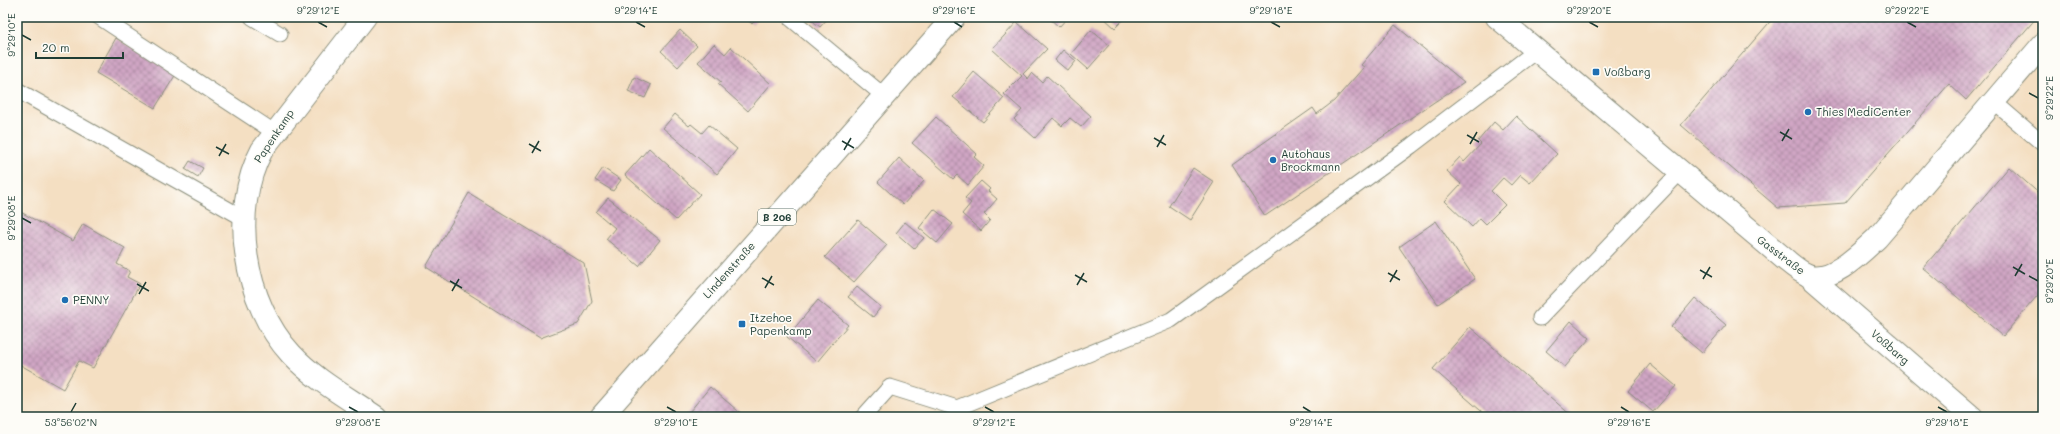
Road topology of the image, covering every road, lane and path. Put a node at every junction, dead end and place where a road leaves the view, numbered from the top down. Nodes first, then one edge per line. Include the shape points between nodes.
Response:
1 (99, 17) edge
2 (252, 17) edge
3 (365, 17) edge
4 (789, 17) edge
5 (954, 17) edge
6 (1497, 17) edge
7 (280, 34) dead end
8 (2043, 44) edge
9 (1537, 50) junction
10 (17, 90) edge
11 (884, 96) junction
12 (1994, 102) junction
13 (274, 132) junction
14 (2043, 144) edge
15 (1680, 172) junction
16 (245, 219) junction
17 (1809, 276) junction
18 (1540, 318) dead end
19 (376, 417) edge
20 (601, 417) edge
21 (863, 417) edge
22 (1972, 417) edge

1 - 13 lane
2 - 7 lane
3 - 13 street, Papenkamp
4 - 11 lane
5 - 11 street, Lindenstraße / B 206
6 - 9 street, Gasstraße
8 - 12 street, Gasstraße
9 - 15 street, Gasstraße
9 - 21 lane via 1411,146 1171,320 957,408 890,387
10 - 16 lane
11 - 20 street, Lindenstraße / B 206
12 - 14 lane
12 - 17 street, Gasstraße via 1899,214 1857,256 1830,273
13 - 16 street, Papenkamp via 254,166 246,201
15 - 17 street, Gasstraße via 1792,265
15 - 18 lane
16 - 19 street, Papenkamp via 249,267 255,289 262,308 279,338 303,366
17 - 22 street, Voßbarg

